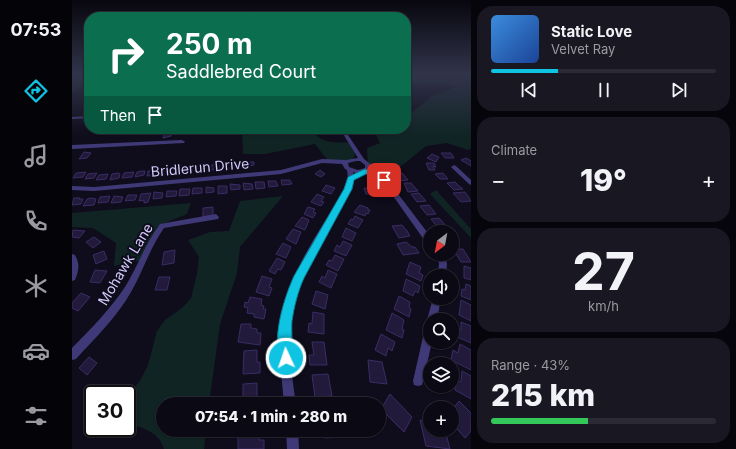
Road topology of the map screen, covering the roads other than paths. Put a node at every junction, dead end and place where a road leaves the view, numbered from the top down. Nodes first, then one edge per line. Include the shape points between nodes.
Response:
1 (84, 117) edge
2 (72, 118) edge
3 (345, 134) edge
4 (182, 142) dead end
5 (72, 147) edge
6 (356, 151) junction
7 (352, 159) junction
8 (328, 161) junction
9 (346, 162) junction
10 (365, 163) junction
11 (454, 167) dead end
12 (364, 172) junction
13 (349, 173) junction
14 (381, 176) junction
15 (471, 184) edge
16 (72, 188) edge
17 (216, 217) dead end
18 (423, 233) edge
19 (72, 257) edge
20 (72, 277) edge
21 (425, 349) edge
22 (72, 355) edge
23 (418, 382) dead end
24 (289, 397) edge
25 (292, 437) edge
26 (293, 449) edge

1 - 2 street
3 - 6 street
4 - 5 street
6 - 7 street
6 - 10 street
7 - 9 street
7 - 10 street
8 - 9 street, Bridlerun Drive
8 - 13 street
8 - 16 street, Bridlerun Drive via 273,173 94,189
9 - 13 street via 345,166
10 - 12 street via 368,169
10 - 14 street
11 - 15 street
12 - 13 street
12 - 14 street
13 - 24 street via 348,189 299,276 290,299 284,342
14 - 18 street
17 - 22 street, Mohawk Lane via 162,226 128,288 109,316
19 - 20 street via 75,263
21 - 23 street
25 - 26 street

